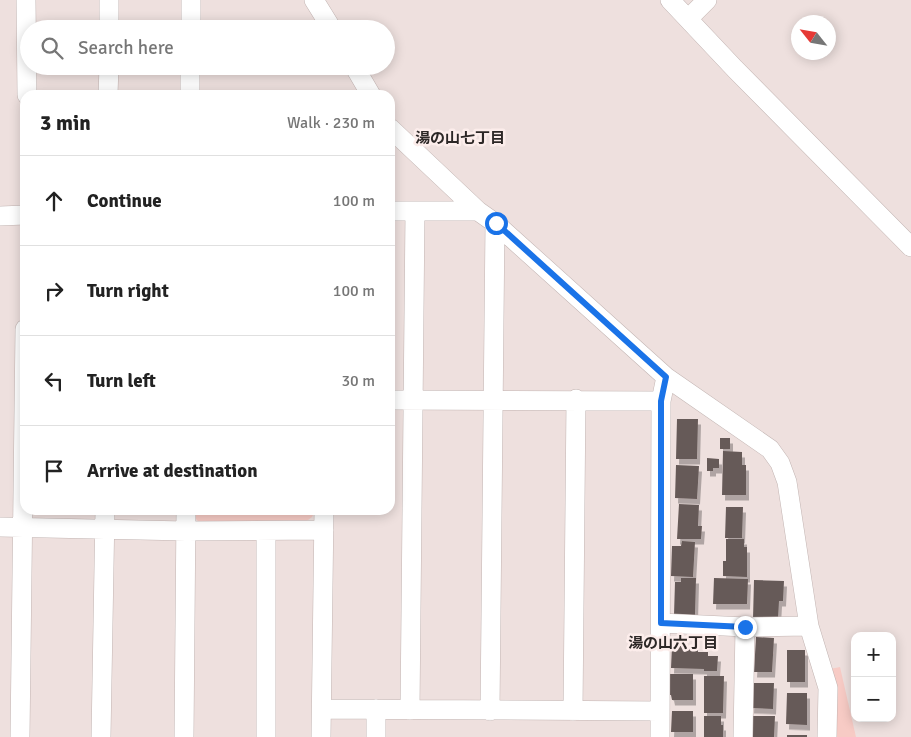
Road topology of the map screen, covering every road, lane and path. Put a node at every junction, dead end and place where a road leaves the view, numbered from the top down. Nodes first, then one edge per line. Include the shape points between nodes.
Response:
1 (26, 0) edge
2 (110, 0) edge
3 (191, 0) edge
4 (314, 0) edge
5 (670, 0) edge
6 (707, 0) edge
7 (688, 19) junction
8 (26, 20) edge
9 (109, 20) edge
10 (191, 20) edge
11 (326, 20) edge
12 (27, 75) edge
13 (108, 75) edge
14 (190, 75) edge
15 (359, 75) edge
16 (27, 90) edge
17 (108, 90) edge
18 (190, 90) edge
19 (368, 90) edge
20 (395, 134) edge
21 (478, 210) junction
22 (395, 211) edge
23 (415, 212) junction
24 (20, 215) edge
25 (0, 216) edge
26 (496, 223) junction
27 (911, 247) edge
28 (666, 377) junction
29 (576, 399) junction
30 (395, 400) edge
31 (412, 400) junction
32 (494, 401) junction
33 (661, 401) junction
34 (22, 515) edge
35 (104, 515) edge
36 (186, 515) edge
37 (324, 515) edge
38 (0, 527) edge
39 (22, 527) junction
40 (104, 530) junction
41 (324, 530) junction
42 (186, 531) junction
43 (266, 531) junction
44 (661, 623) junction
45 (808, 626) junction
46 (745, 627) junction
47 (322, 709) junction
48 (376, 709) junction
49 (410, 710) junction
50 (490, 711) junction
51 (573, 711) junction
52 (660, 711) junction
53 (20, 737) edge
54 (101, 737) edge
55 (184, 737) edge
56 (266, 737) edge
57 (321, 737) edge
58 (376, 737) edge
59 (660, 737) edge
60 (743, 737) edge
61 (827, 737) edge

1 - 8 street
2 - 9 street
3 - 10 street
4 - 11 street
5 - 7 street
6 - 7 street
7 - 27 street
12 - 16 street
13 - 17 street
14 - 18 street
15 - 19 street
20 - 21 street
21 - 23 street
21 - 26 street
22 - 23 street
23 - 31 street
24 - 25 street
26 - 28 street
26 - 32 street
28 - 33 street
28 - 45 street via 770,449 780,463 787,482
29 - 32 street
29 - 33 street
29 - 51 street
30 - 31 street
31 - 32 street
31 - 49 street
32 - 50 street
33 - 44 street
34 - 39 street
35 - 40 street
36 - 42 street
37 - 41 street
38 - 39 street
39 - 40 street
39 - 53 street
40 - 42 street
40 - 54 street
41 - 43 street
41 - 47 street
42 - 43 street
42 - 55 street
43 - 56 street
44 - 46 street
44 - 52 street
45 - 46 street
45 - 61 street via 828,688
46 - 60 street
47 - 48 street
47 - 57 street
48 - 49 street
48 - 58 street
49 - 50 street
50 - 51 street
51 - 52 street
52 - 59 street

